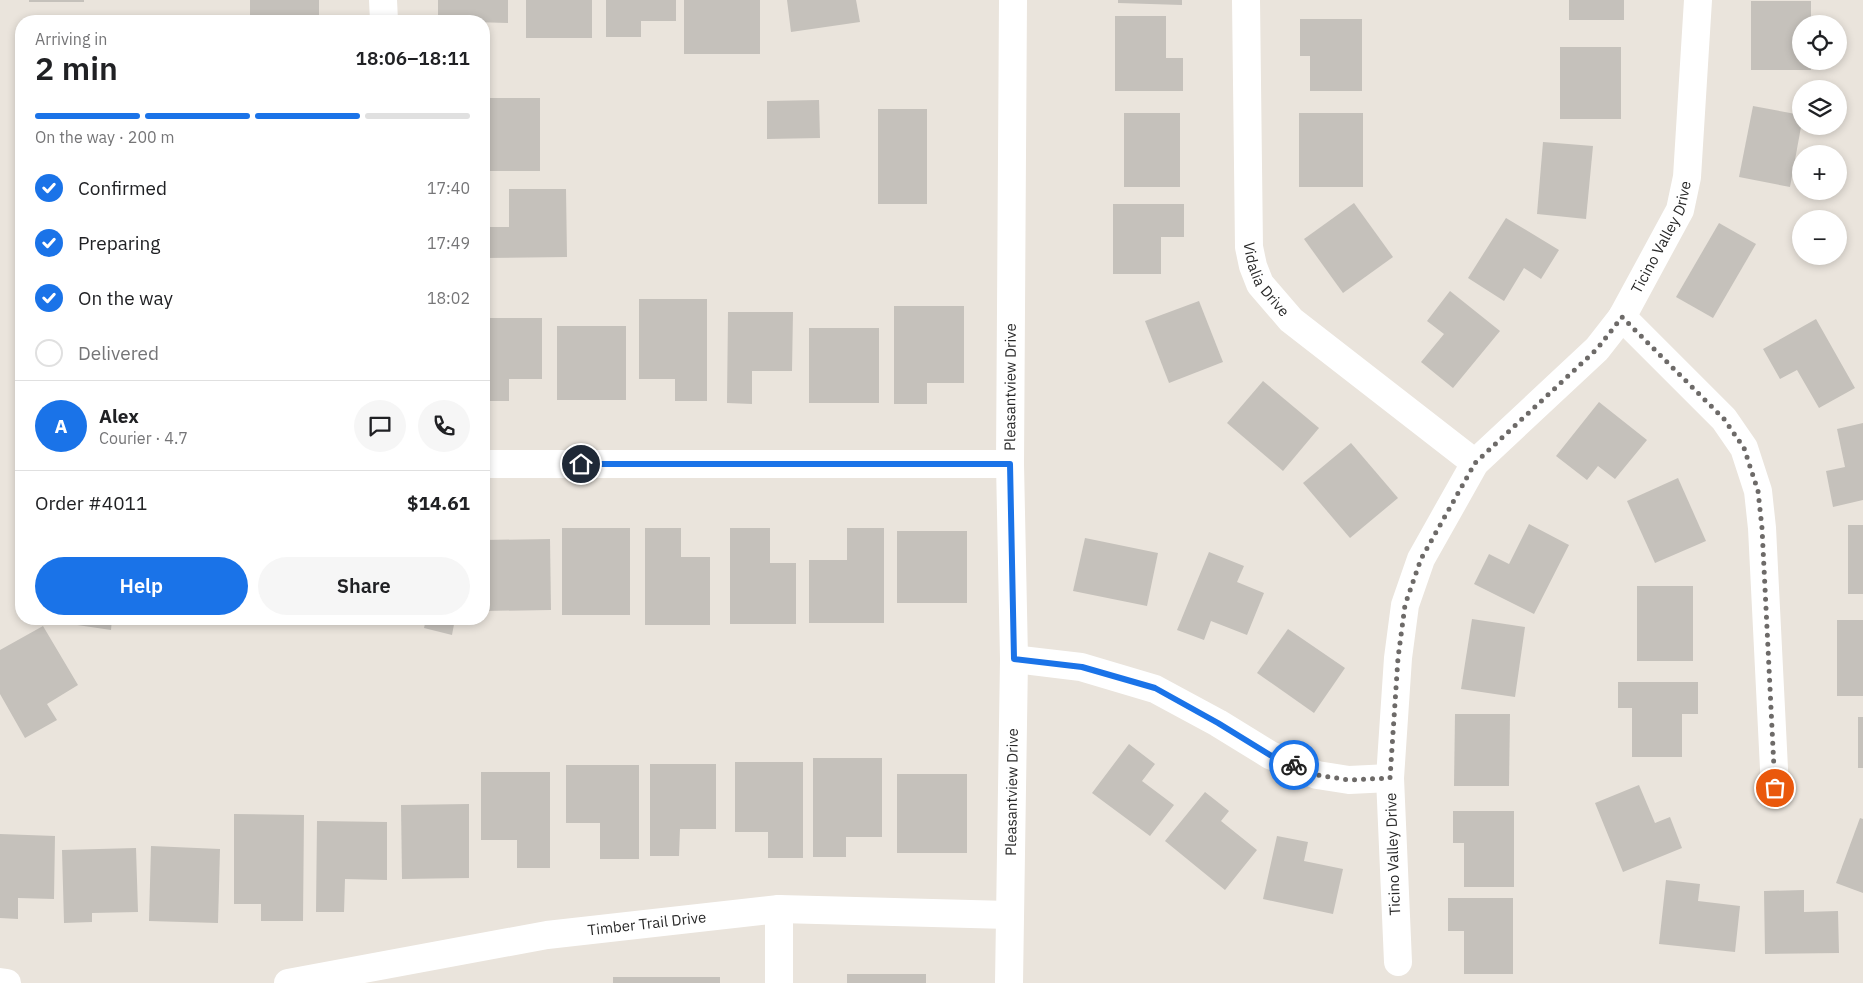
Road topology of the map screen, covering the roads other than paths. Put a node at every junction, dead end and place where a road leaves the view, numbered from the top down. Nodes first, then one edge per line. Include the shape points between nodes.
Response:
1 (383, 0) edge
2 (1013, 0) edge
3 (1246, 0) edge
4 (1698, 0) edge
5 (384, 15) edge
6 (1622, 317) junction
7 (1475, 463) junction
8 (490, 464) edge
9 (1010, 464) junction
10 (1014, 659) junction
11 (1390, 778) junction
12 (1775, 788) dead end
13 (779, 909) junction
14 (1009, 915) junction
15 (1398, 962) dead end
16 (347, 978) edge
17 (0, 982) edge
18 (7, 983) edge
19 (288, 983) edge
20 (779, 983) edge
21 (1009, 983) edge

1 - 5 street
2 - 9 street, Pleasantview Drive
3 - 7 street, Vidalia Drive via 1249,247 1260,284 1291,320
4 - 6 street, Ticino Valley Drive via 1687,177 1680,210
6 - 7 street, Ticino Valley Drive via 1597,349
6 - 12 street via 1724,419 1744,448 1758,491
7 - 11 street, Ticino Valley Drive via 1421,559 1405,605
8 - 9 street
9 - 10 street, Pleasantview Drive
10 - 11 street via 1082,667 1155,688 1270,755 1317,775 1349,780
10 - 14 street, Pleasantview Drive
11 - 15 street, Ticino Valley Drive
13 - 14 street, Timber Trail Drive
13 - 16 street, Timber Trail Drive via 547,935
13 - 20 street
14 - 21 street, Pleasantview Drive
16 - 19 street, Timber Trail Drive
17 - 18 street

